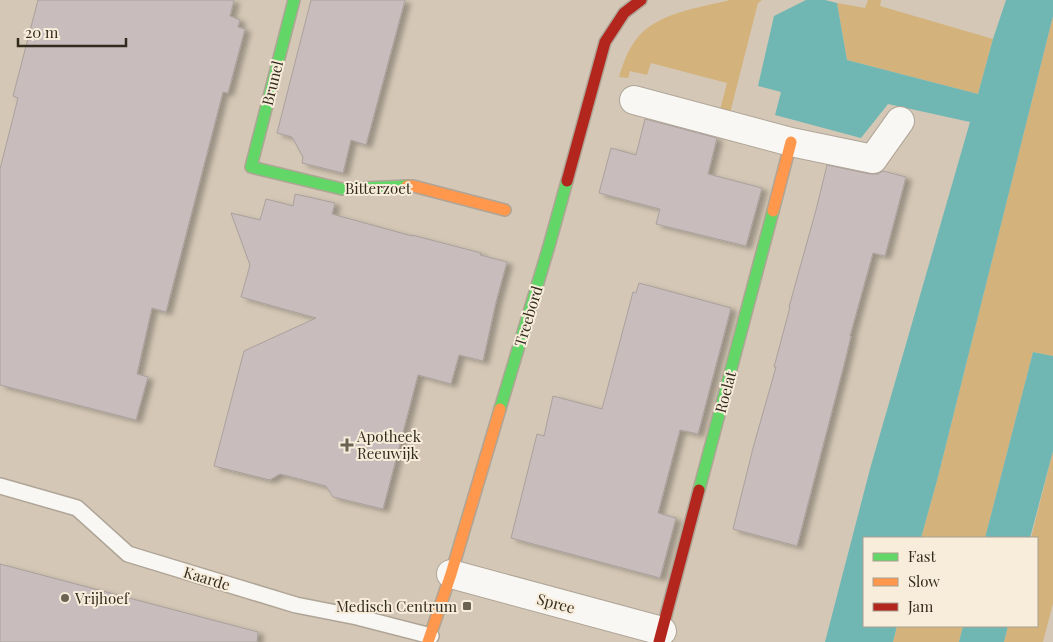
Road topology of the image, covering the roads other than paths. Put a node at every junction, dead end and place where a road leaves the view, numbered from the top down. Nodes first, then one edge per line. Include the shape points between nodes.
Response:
1 (294, 0) edge
2 (641, 0) edge
3 (634, 100) dead end
4 (900, 120) dead end
5 (791, 142) junction
6 (251, 167) joint
7 (505, 210) dead end
8 (0, 486) edge
9 (451, 574) junction
10 (661, 637) edge
11 (430, 639) edge

1 - 6 street, Brunel
2 - 9 street, Treebord via 624,13 605,42 549,246
3 - 5 street
4 - 5 street via 873,159
5 - 10 street, Roelat
6 - 7 street, Bitterzoet via 342,189 413,186
8 - 11 lane, Kaarde via 77,508 128,554 296,605 357,617
9 - 10 street, Spree
9 - 11 street, Treebord

